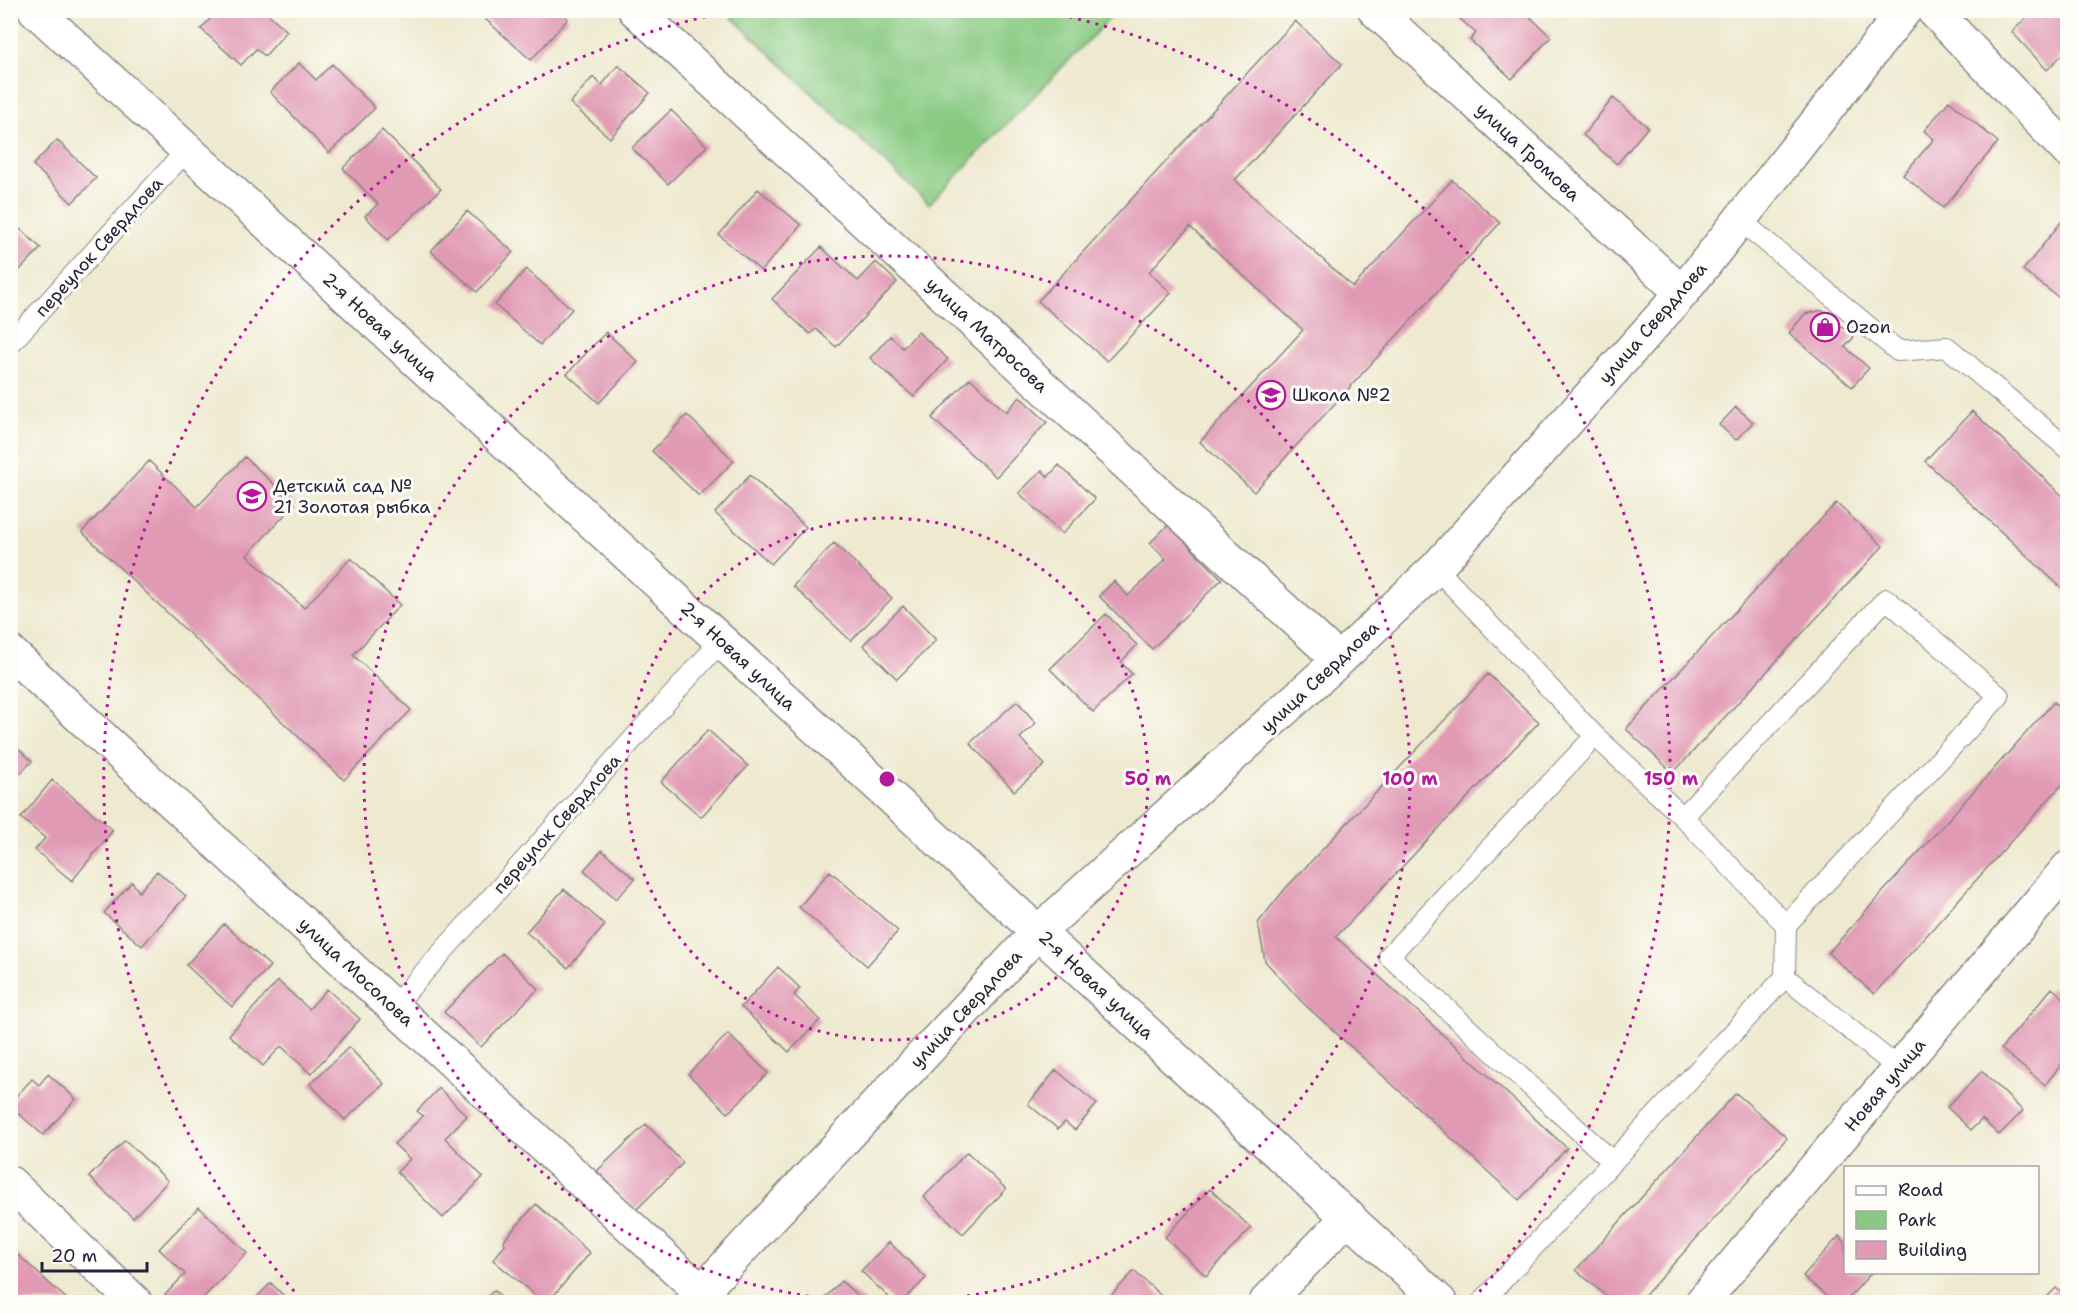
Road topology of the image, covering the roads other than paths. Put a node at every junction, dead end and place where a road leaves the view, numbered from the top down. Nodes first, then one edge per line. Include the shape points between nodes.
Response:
1 (35, 10) edge
2 (634, 10) edge
3 (1375, 10) edge
4 (1905, 10) edge
5 (1933, 10) edge
6 (187, 150) junction
7 (2067, 151) edge
8 (1740, 220) junction
9 (1682, 293) junction
10 (10, 344) edge
11 (2067, 449) edge
12 (1436, 568) junction
13 (722, 641) junction
14 (10, 652) edge
15 (1339, 660) junction
16 (1595, 736) junction
17 (1683, 817) junction
18 (2067, 868) edge
19 (1786, 925) junction
20 (1038, 932) junction
21 (1785, 977) junction
22 (393, 1007) junction
23 (1899, 1069) junction
24 (1613, 1162) junction
25 (10, 1183) edge
26 (1349, 1216) junction
27 (696, 1297) edge
28 (135, 1302) edge
29 (1266, 1302) edge
30 (1440, 1302) edge
31 (1482, 1302) edge
32 (1702, 1302) edge

1 - 6 street, 2-я Новая улица
2 - 15 street, улица Матросова
3 - 9 street, улица Громова
4 - 8 street, улица Свердлова
5 - 7 street
6 - 10 lane, переулок Свердлова
6 - 13 street, 2-я Новая улица
8 - 9 street, улица Свердлова
8 - 11 lane via 1898,351 1947,347
9 - 12 street, улица Свердлова
12 - 15 street, улица Свердлова
12 - 16 lane
13 - 20 street, 2-я Новая улица
13 - 22 lane, переулок Свердлова
14 - 22 street, улица Мосолова
15 - 20 street, улица Свердлова
16 - 17 lane
16 - 24 lane via 1389,956
17 - 19 lane
17 - 19 lane via 1886,599 1999,696
18 - 23 street, Новая улица
19 - 21 lane
20 - 26 street, 2-я Новая улица
20 - 27 street, улица Свердлова
21 - 23 lane
21 - 24 lane
22 - 27 street, улица Мосолова
23 - 32 street, Новая улица
24 - 31 lane
25 - 28 street
26 - 29 street
26 - 30 street, 2-я Новая улица

